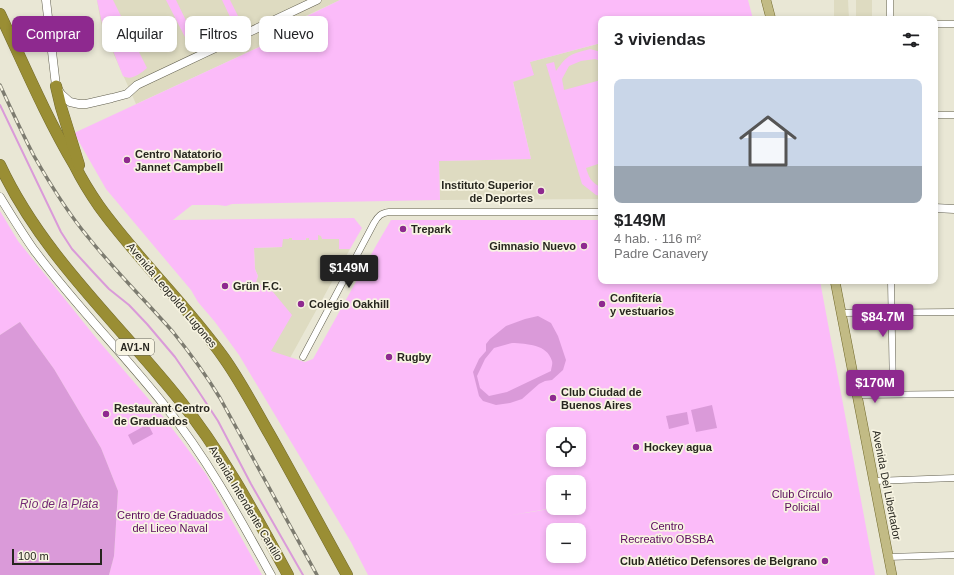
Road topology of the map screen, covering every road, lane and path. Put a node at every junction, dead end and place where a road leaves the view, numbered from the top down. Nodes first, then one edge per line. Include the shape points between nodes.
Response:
1 (46, 0) edge
2 (316, 0) edge
3 (766, 0) edge
4 (890, 0) edge
5 (0, 14) edge
6 (770, 16) edge
7 (890, 16) edge
8 (938, 24) edge
9 (954, 24) edge
10 (56, 86) junction
11 (938, 115) edge
12 (954, 115) edge
13 (2, 170) edge
14 (84, 183) junction
15 (0, 197) edge
16 (938, 208) edge
17 (954, 209) edge
18 (598, 212) edge
19 (836, 284) edge
20 (891, 284) edge
21 (892, 312) junction
22 (954, 312) edge
23 (842, 313) junction
24 (303, 357) dead end
25 (893, 394) junction
26 (954, 394) edge
27 (858, 395) junction
28 (954, 478) edge
29 (874, 481) junction
30 (954, 555) edge
31 (888, 557) junction
32 (271, 575) edge
33 (288, 575) edge
34 (347, 575) edge
35 (892, 575) edge

1 - 10 street
2 - 10 street via 137,85 124,95 79,104 70,102
3 - 6 main road
4 - 7 street
5 - 14 highway, Avenida Leopoldo Lugones via 47,116
8 - 9 street
10 - 14 highway
11 - 12 street
13 - 33 highway, Avenida Intendente Cantilo / AV1-N via 36,226 64,265 169,386 201,429 227,466
14 - 34 highway, Avenida Leopoldo Lugones via 126,241 206,333 224,358 278,449
15 - 32 street, Avenida Intendente Cantilo via 46,265 185,431 242,521
16 - 17 street
18 - 24 street via 385,212 374,223
19 - 23 main road, Avenida Del Libertador
20 - 21 street
21 - 22 street
21 - 23 street
21 - 25 street
23 - 27 main road, Avenida Del Libertador
25 - 26 street
25 - 27 street
27 - 29 main road, Avenida Del Libertador
28 - 29 street
29 - 31 main road, Avenida Del Libertador
30 - 31 street
31 - 35 main road, Avenida Del Libertador

